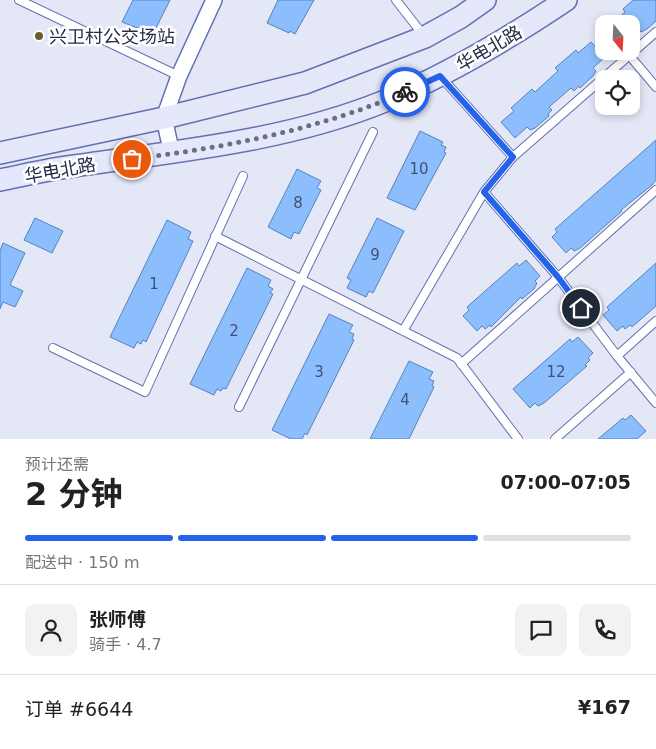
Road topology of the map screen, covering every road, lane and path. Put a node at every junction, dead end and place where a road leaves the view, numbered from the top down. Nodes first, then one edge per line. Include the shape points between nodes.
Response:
1 (20, 0) edge
2 (214, 0) edge
3 (396, 0) edge
4 (485, 0) edge
5 (566, 0) edge
6 (656, 32) edge
7 (425, 37) junction
8 (640, 46) edge
9 (623, 60) edge
10 (633, 60) edge
11 (179, 76) junction
12 (440, 76) junction
13 (656, 87) edge
14 (164, 118) junction
15 (373, 132) dead end
16 (0, 153) edge
17 (172, 154) junction
18 (513, 157) junction
19 (243, 176) dead end
20 (0, 180) edge
21 (656, 190) edge
22 (484, 192) junction
23 (215, 236) junction
24 (558, 277) junction
25 (301, 280) junction
26 (656, 320) edge
27 (403, 331) junction
28 (53, 348) dead end
29 (617, 356) junction
30 (461, 364) junction
31 (631, 372) junction
32 (656, 403) edge
33 (239, 406) dead end
34 (518, 439) edge
35 (555, 439) edge

1 - 11 lane
2 - 11 street
3 - 7 lane
4 - 7 main road, 华电北路
5 - 12 main road, 华电北路 via 510,38
6 - 8 lane
7 - 14 main road, 华电北路 via 305,83
9 - 18 lane
10 - 13 lane
11 - 14 street
12 - 17 main road, 华电北路 via 383,102 315,123 244,141
12 - 18 lane
14 - 16 main road, 华电北路
14 - 17 street
15 - 25 lane
17 - 20 main road, 华电北路 via 73,166
18 - 22 lane
19 - 23 lane
21 - 24 lane
22 - 24 lane
22 - 27 lane
23 - 25 lane
23 - 28 lane via 145,392
24 - 29 lane
24 - 30 lane
25 - 27 lane
25 - 33 lane
26 - 29 lane
27 - 30 lane via 457,358
29 - 31 lane
30 - 34 lane
31 - 32 lane
31 - 35 lane

